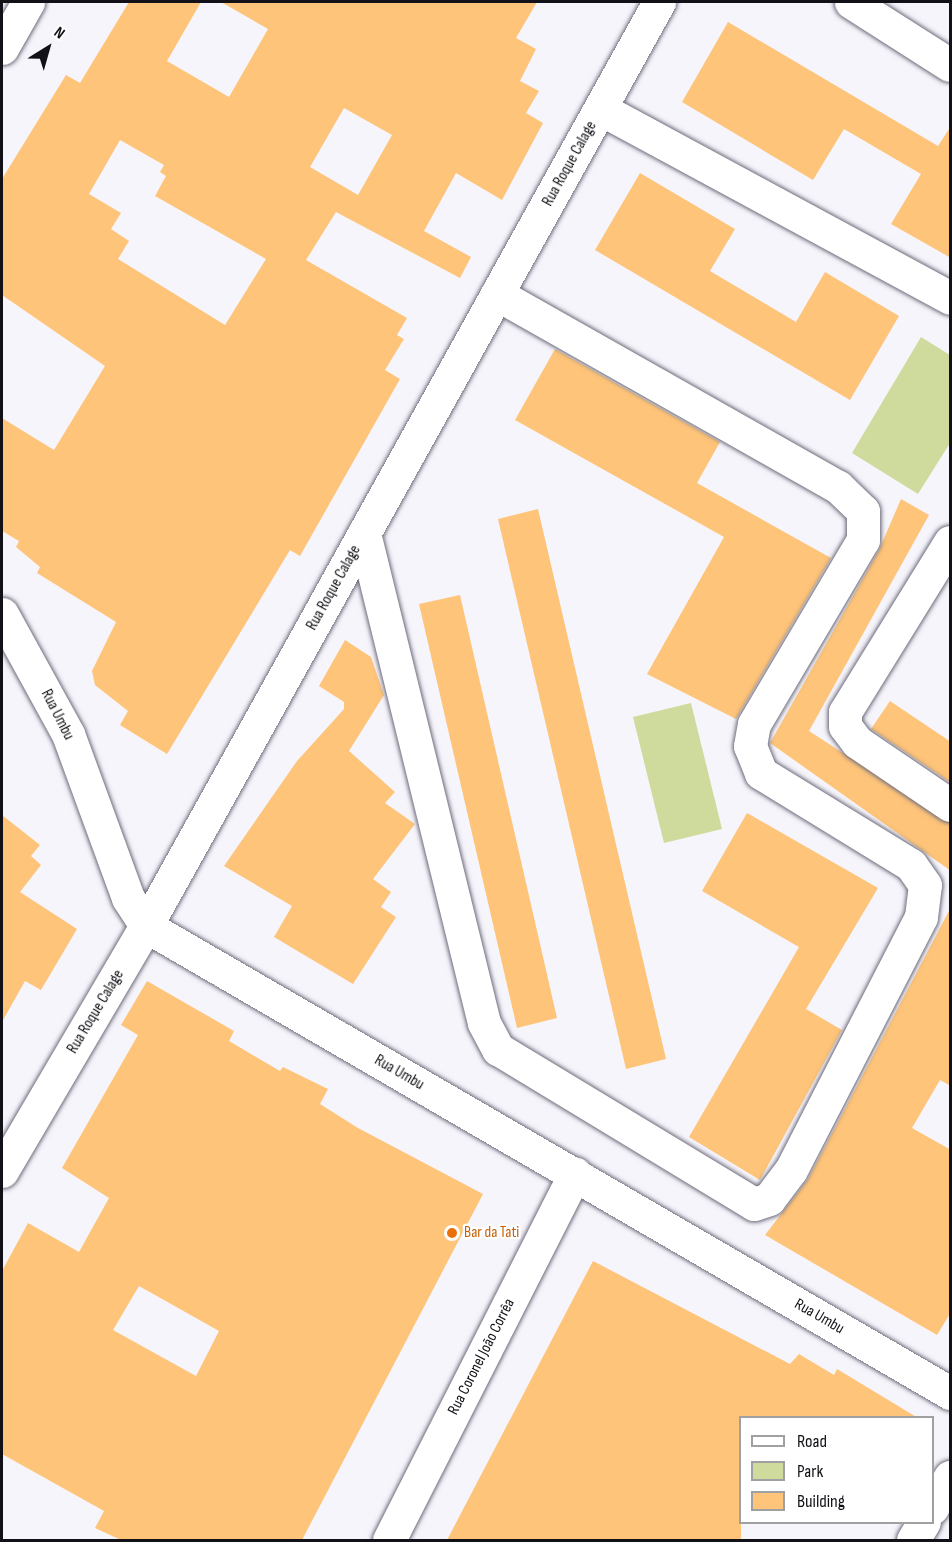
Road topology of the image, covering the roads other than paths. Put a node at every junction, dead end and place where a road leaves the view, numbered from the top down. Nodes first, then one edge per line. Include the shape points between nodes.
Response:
1 (28, 2) edge
2 (659, 2) edge
3 (851, 2) edge
4 (2, 48) edge
5 (951, 64) edge
6 (601, 109) junction
7 (497, 294) junction
8 (951, 298) edge
9 (364, 533) junction
10 (951, 542) edge
11 (2, 614) edge
12 (951, 804) edge
13 (146, 926) junction
14 (2, 1171) edge
15 (575, 1174) junction
16 (951, 1393) edge
17 (951, 1477) edge
18 (934, 1506) edge
19 (923, 1524) edge
20 (389, 1540) edge
21 (913, 1540) edge

1 - 4 street
2 - 6 street, Rua Roque Calage
3 - 5 street
6 - 7 street, Rua Roque Calage
6 - 8 street
7 - 9 street, Rua Roque Calage
7 - 9 street via 838,487 863,511 863,540 754,724 750,746 761,772 911,865 925,885 922,906 791,1170 769,1199 754,1204 498,1049 484,1023
9 - 13 street, Rua Roque Calage
10 - 12 street via 845,712 845,726 857,742
11 - 13 street, Rua Umbu via 68,734 128,898
13 - 14 street, Rua Roque Calage
13 - 15 street, Rua Umbu
15 - 16 street, Rua Umbu
15 - 20 street, Rua Coronel João Corrêa
17 - 18 street
19 - 21 street

